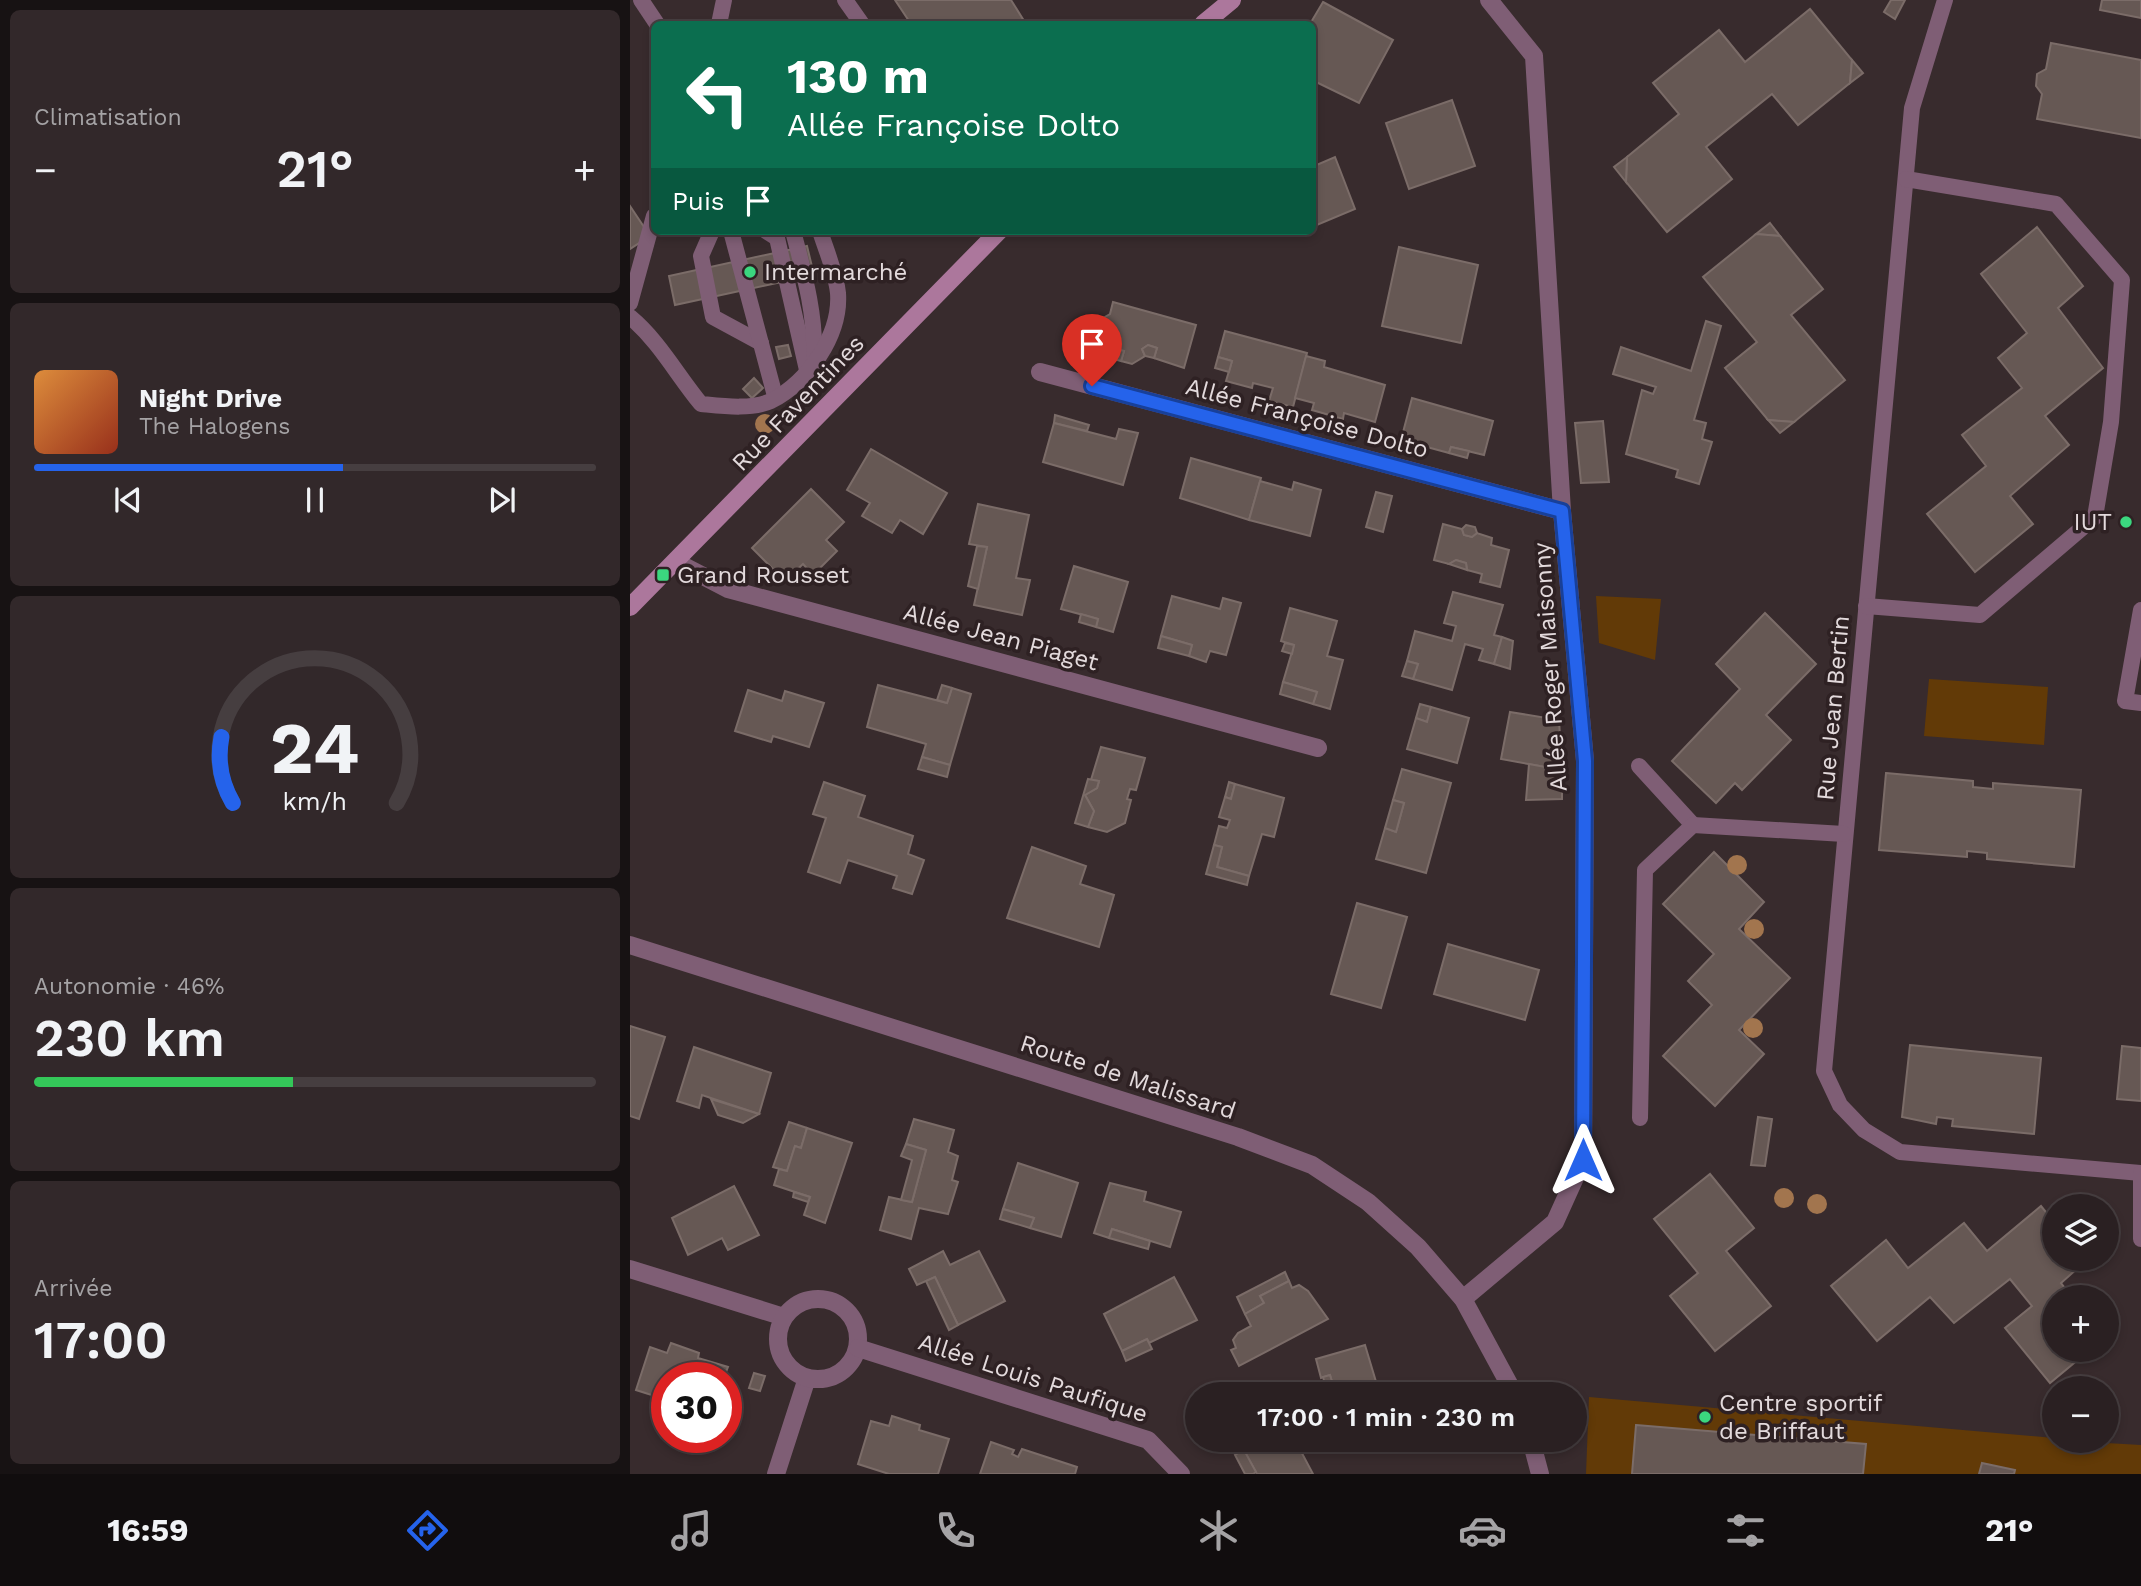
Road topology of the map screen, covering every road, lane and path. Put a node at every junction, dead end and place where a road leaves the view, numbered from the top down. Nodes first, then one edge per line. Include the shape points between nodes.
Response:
1 (641, 0) edge
2 (724, 0) edge
3 (845, 0) edge
4 (1220, 0) edge
5 (1232, 0) edge
6 (1489, 0) edge
7 (1945, 0) edge
8 (655, 21) edge
9 (720, 21) edge
10 (860, 21) edge
11 (1203, 21) edge
12 (1205, 21) edge
13 (1906, 179) junction
14 (651, 227) edge
15 (710, 235) edge
16 (732, 235) edge
17 (772, 235) edge
18 (794, 235) edge
19 (821, 235) edge
20 (995, 235) edge
21 (630, 303) edge
22 (630, 317) edge
23 (761, 343) junction
24 (810, 367) junction
25 (1040, 372) dead end
26 (775, 396) junction
27 (1562, 511) junction
28 (676, 562) junction
29 (1866, 606) junction
30 (630, 607) edge
31 (2141, 610) edge
32 (2141, 703) edge
33 (1318, 748) dead end
34 (1639, 766) dead end
35 (1693, 825) junction
36 (1844, 834) junction
37 (630, 945) edge
38 (1640, 1118) dead end
39 (2141, 1173) edge
40 (2141, 1239) edge
41 (630, 1269) edge
42 (1463, 1299) junction
43 (784, 1317) junction
44 (858, 1348) junction
45 (807, 1378) junction
46 (1508, 1382) edge
47 (1534, 1452) edge
48 (776, 1474) edge
49 (1181, 1474) edge
50 (1540, 1474) edge

1 - 8 lane
2 - 9 lane
3 - 10 lane
4 - 11 main road
5 - 12 main road
6 - 27 street, Allée Roger Maisonny via 1534,56
7 - 13 lane, Rue Jean Bertin via 1912,108
13 - 29 lane, Rue Jean Bertin
13 - 29 lane via 2056,204 2122,280 2111,422 2095,517 1980,615
14 - 21 lane
15 - 23 lane via 701,256 713,317
16 - 23 lane
17 - 24 lane
18 - 24 lane via 815,334
19 - 24 lane via 838,292 836,325
20 - 28 main road, Rue Faventines
22 - 26 lane via 649,332 701,404 735,407 771,401
23 - 26 lane
24 - 26 lane
25 - 27 street, Allée Françoise Dolto
27 - 42 street, Allée Roger Maisonny via 1585,761 1583,1160 1556,1222
28 - 30 main road, Rue Faventines
28 - 33 street, Allée Jean Piaget via 728,589
29 - 36 lane, Rue Jean Bertin
31 - 32 lane via 2124,701
34 - 35 lane
35 - 36 lane
35 - 38 lane via 1645,870
36 - 39 lane, Rue Jean Bertin via 1824,1071 1840,1105 1864,1130 1899,1152
37 - 42 street, Route de Malissard via 1238,1137 1312,1165 1368,1202 1418,1247
39 - 40 lane
41 - 43 street
42 - 46 street, Route de Malissard
43 - 44 street via 805,1300 827,1299 846,1308 858,1327
43 - 45 street via 779,1348 792,1370
44 - 45 street via 849,1366 832,1377
44 - 49 street, Allée Louis Paufique via 1147,1440
45 - 48 street
47 - 50 street

